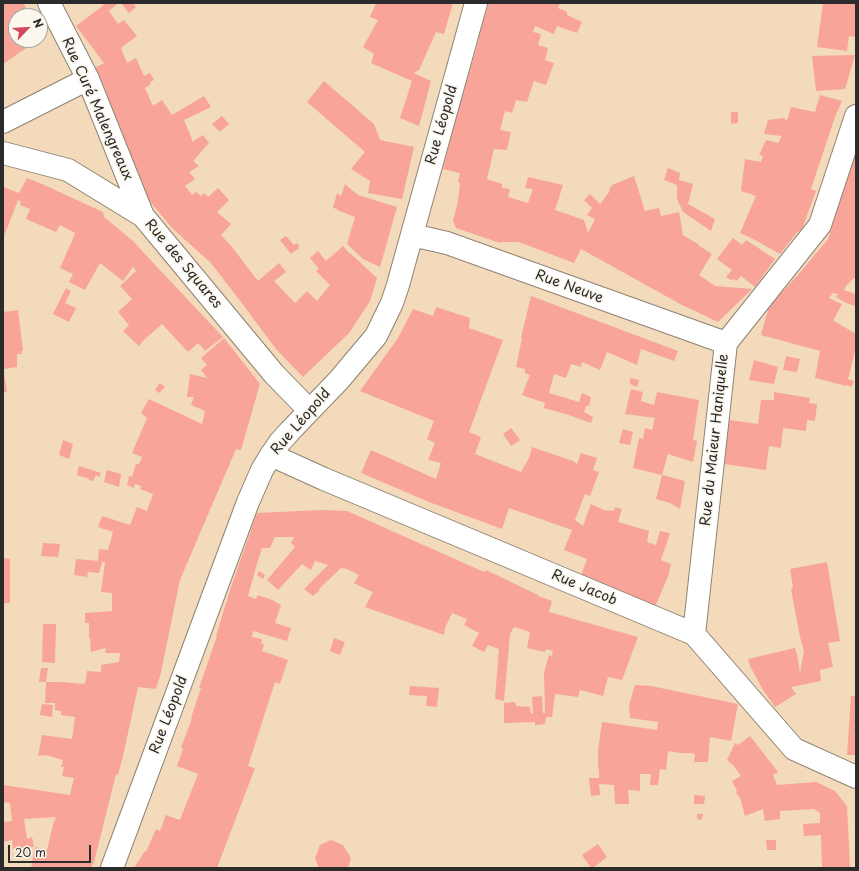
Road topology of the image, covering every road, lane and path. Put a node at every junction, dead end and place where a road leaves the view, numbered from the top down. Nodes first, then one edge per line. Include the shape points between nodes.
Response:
1 (49, 3) edge
2 (476, 3) edge
3 (88, 79) junction
4 (856, 116) edge
5 (3, 122) edge
6 (3, 153) edge
7 (144, 216) junction
8 (412, 235) junction
9 (726, 343) junction
10 (309, 410) junction
11 (271, 455) junction
12 (694, 634) junction
13 (856, 777) edge
14 (112, 868) edge

1 - 3 street, Rue Curé Malengreaux
2 - 8 street, Rue Léopold
3 - 5 street
3 - 7 street, Rue Curé Malengreaux
4 - 9 street, Rue du Maieur Haniquelle via 820,225
6 - 7 street, Rue des Squares via 68,170
7 - 10 street, Rue des Squares via 274,374
8 - 9 street, Rue Neuve via 447,243
8 - 10 street, Rue Léopold via 395,294 381,328 339,380
9 - 12 street, Rue du Maieur Haniquelle
10 - 11 street, Rue Léopold
11 - 12 street, Rue Jacob
11 - 14 street, Rue Léopold via 248,502
12 - 13 street, Rue Jacob via 794,748

